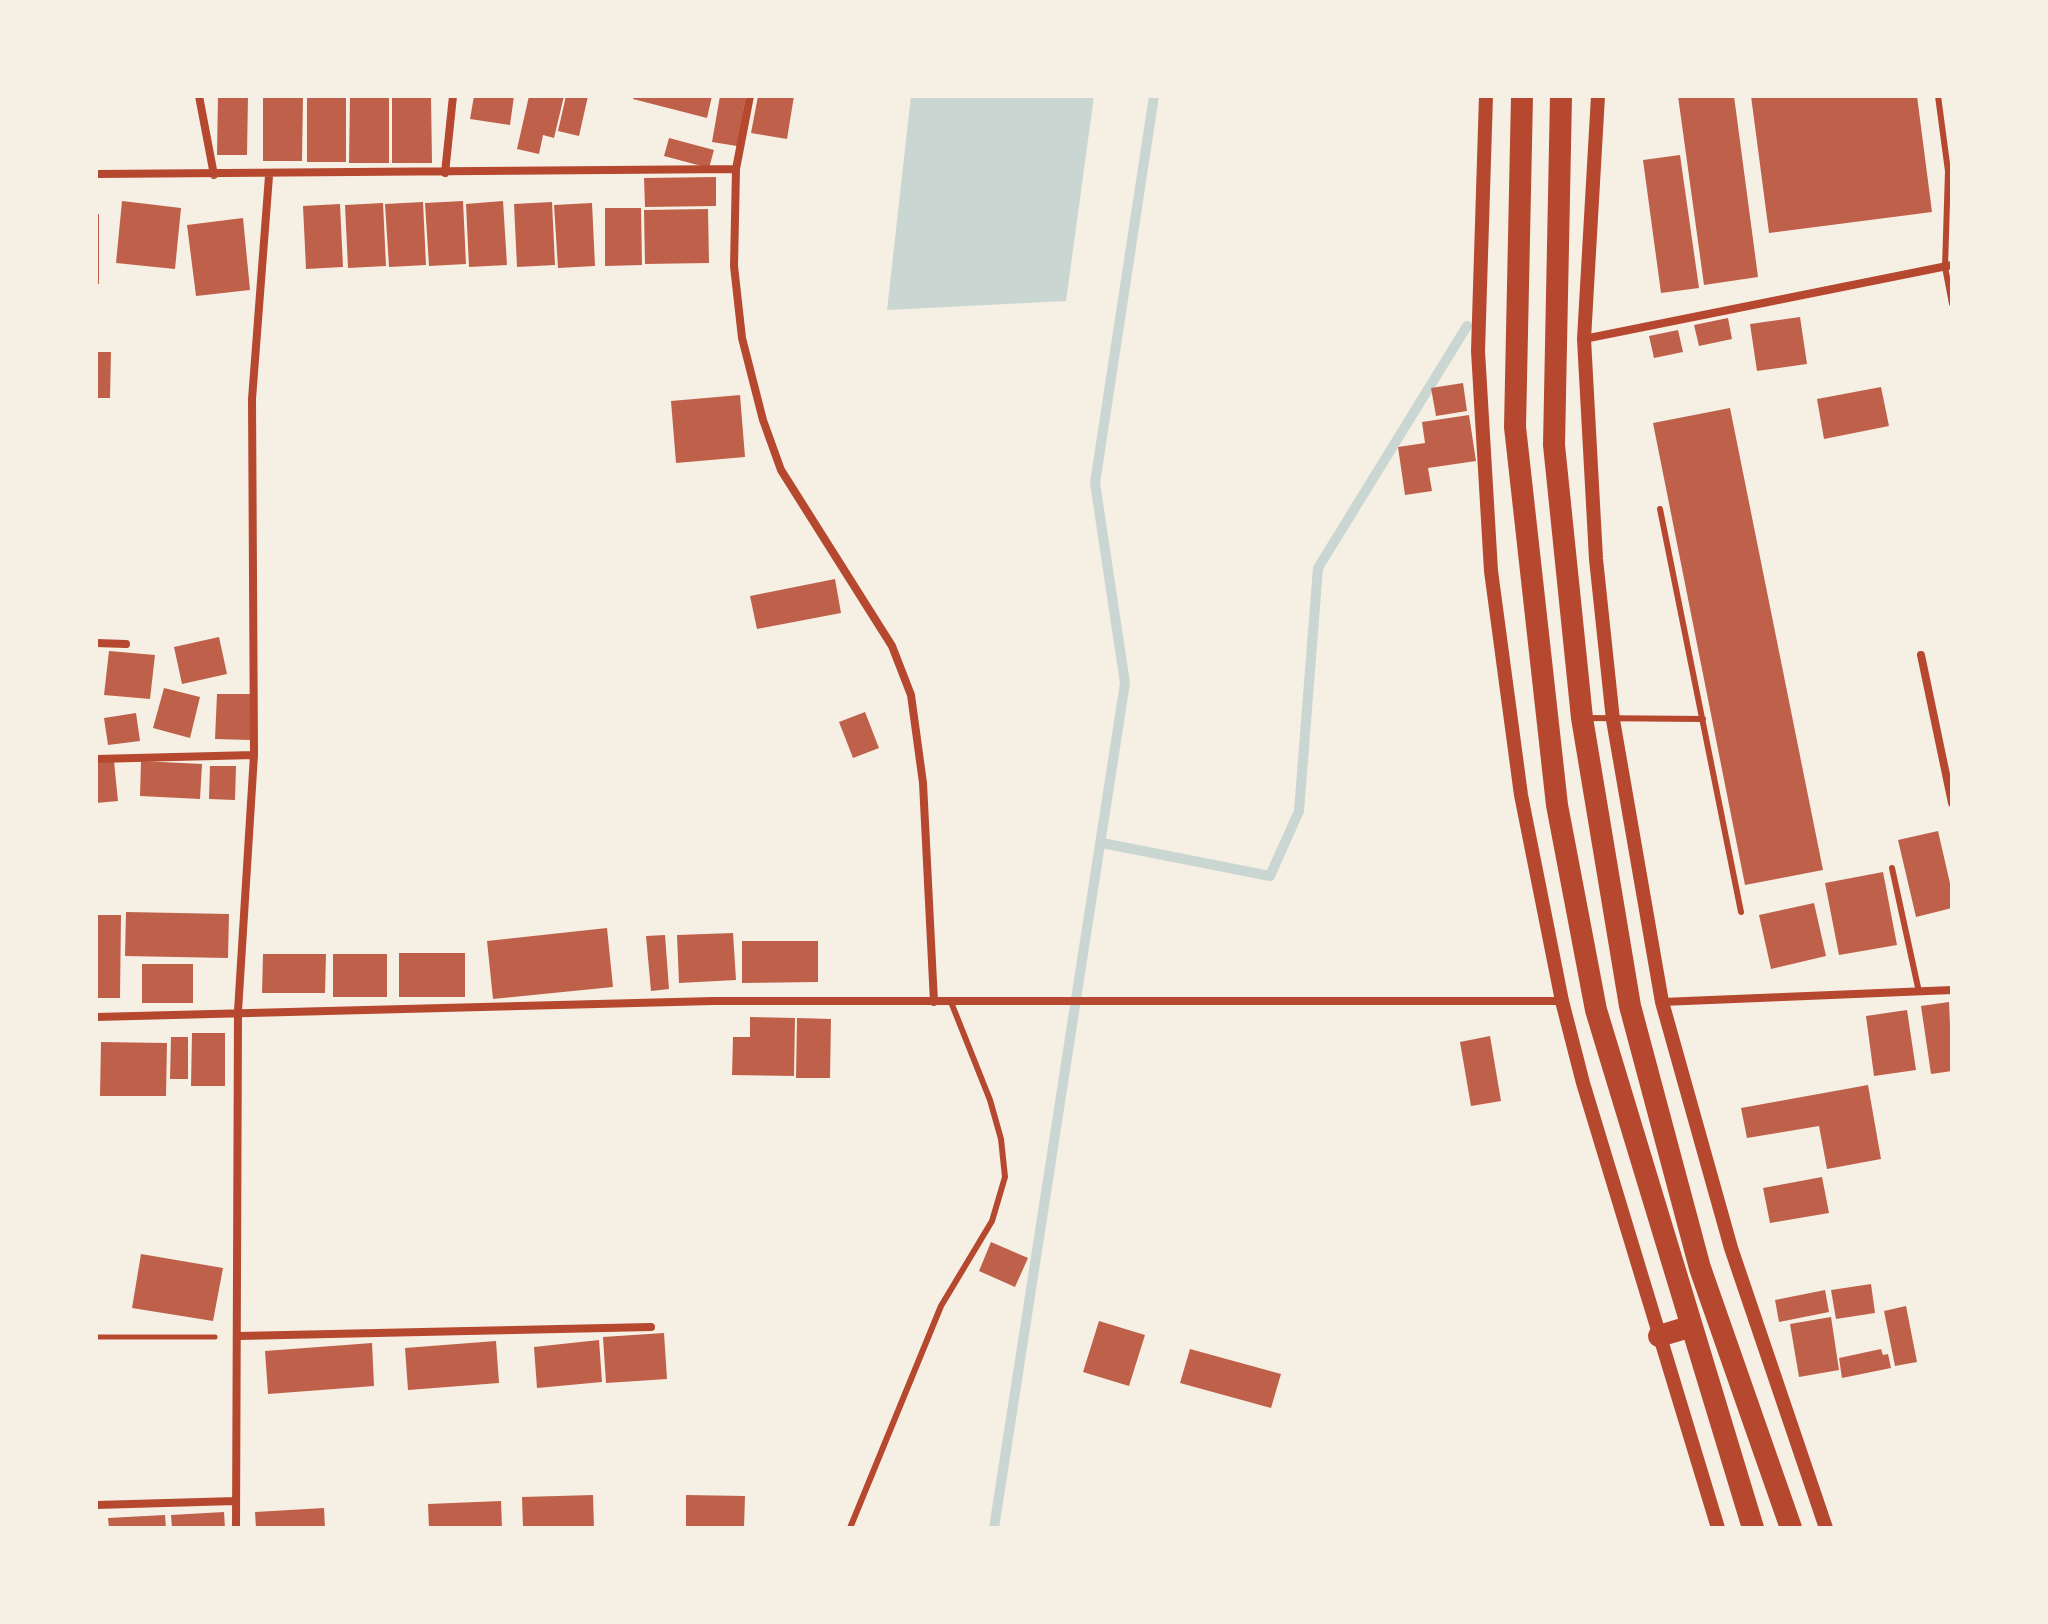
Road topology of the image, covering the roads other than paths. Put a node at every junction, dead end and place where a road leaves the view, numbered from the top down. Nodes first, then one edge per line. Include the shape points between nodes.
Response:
1 (199, 96) edge
2 (453, 96) edge
3 (750, 96) edge
4 (1486, 96) edge
5 (1522, 96) edge
6 (1561, 96) edge
7 (1598, 96) edge
8 (1938, 96) edge
9 (736, 169) junction
10 (445, 173) junction
11 (96, 174) edge
12 (214, 175) junction
13 (269, 176) junction
14 (1948, 266) edge
15 (1952, 304) edge
16 (1584, 339) junction
17 (1660, 509) dead end
18 (96, 643) edge
19 (126, 644) dead end
20 (1921, 655) dead end
21 (1582, 718) junction
22 (1703, 719) junction
23 (1613, 720) junction
24 (254, 755) junction
25 (96, 759) edge
26 (1952, 803) edge
27 (1892, 868) dead end
28 (1741, 912) dead end
29 (1952, 990) edge
30 (1919, 992) junction
31 (1562, 1001) junction
32 (934, 1002) junction
33 (951, 1002) junction
34 (1662, 1002) junction
35 (238, 1011) junction
36 (96, 1017) edge
37 (651, 1327) dead end
38 (1689, 1327) junction
39 (239, 1336) junction
40 (1659, 1336) junction
41 (236, 1501) junction
42 (96, 1505) edge
43 (236, 1528) edge
44 (850, 1528) edge
45 (1718, 1528) edge
46 (1753, 1528) edge
47 (1791, 1528) edge
48 (1826, 1528) edge

1 - 12 street
2 - 10 street
3 - 9 street
4 - 31 street via 1478,351 1491,571 1521,795
5 - 38 highway via 1515,427 1557,805 1596,1010
6 - 21 highway via 1554,445
7 - 16 street
8 - 14 lane via 1948,171
9 - 10 street
9 - 32 street via 737,295 763,420 781,470 892,646 911,695 923,783
10 - 13 street
11 - 12 street
12 - 13 street
13 - 24 street via 252,399
14 - 15 lane
14 - 16 street
16 - 23 street via 1596,559
17 - 22 lane
18 - 19 street
20 - 26 street
21 - 23 lane
21 - 47 highway via 1630,1006 1700,1268
22 - 23 lane
22 - 28 lane
23 - 34 street
24 - 25 street
24 - 35 street
27 - 30 lane
29 - 30 street
30 - 34 street
31 - 33 street
31 - 40 street
32 - 33 street
32 - 35 street
33 - 44 lane via 990,1100 1005,1177 992,1221 941,1306 918,1358
34 - 48 street via 1731,1248
35 - 36 street
35 - 39 street
37 - 39 street
38 - 40 highway
38 - 46 highway
39 - 41 street
40 - 45 street
41 - 42 street
41 - 43 street

